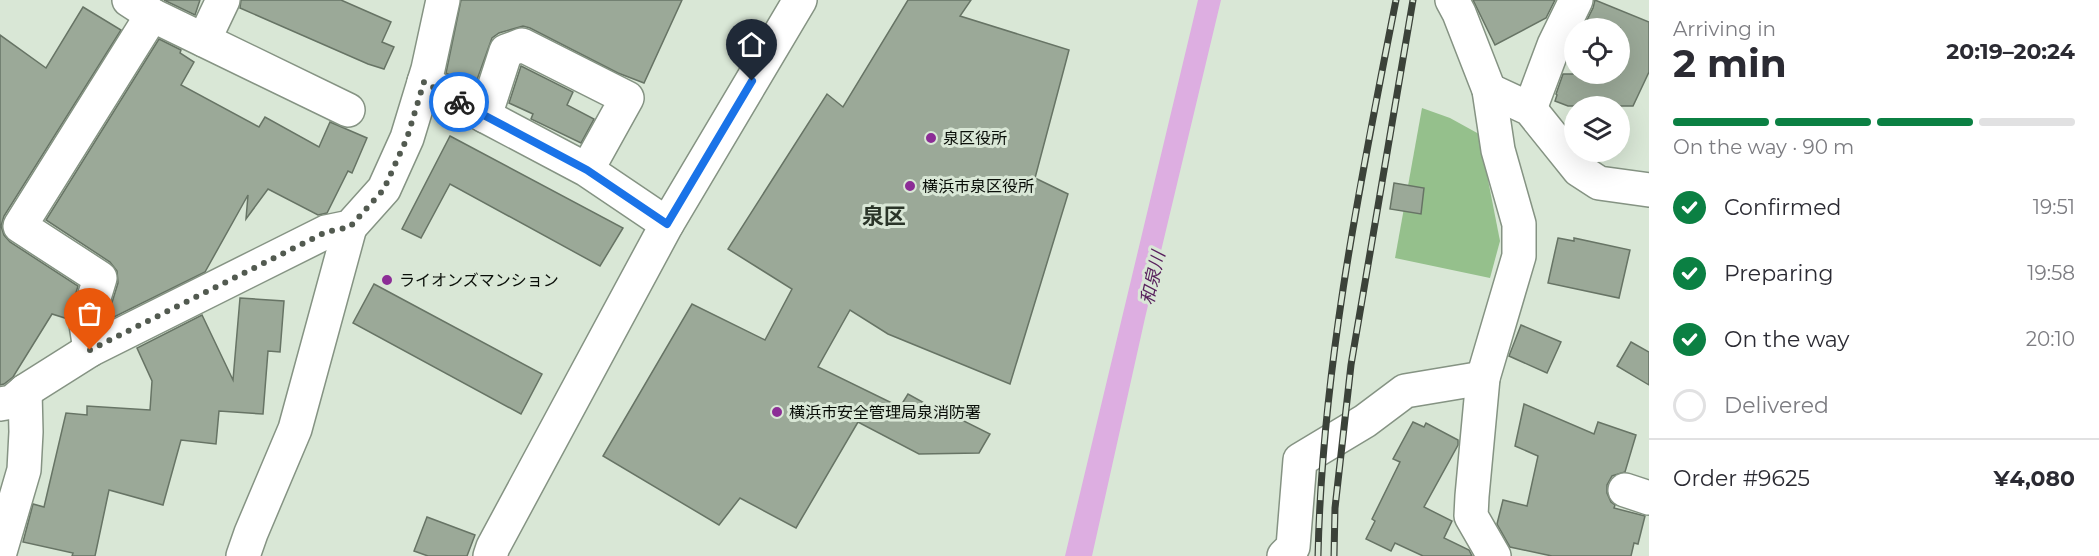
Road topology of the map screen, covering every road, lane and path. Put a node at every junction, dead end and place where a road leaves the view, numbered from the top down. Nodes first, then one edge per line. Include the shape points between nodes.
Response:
1 (223, 0) edge
2 (443, 0) edge
3 (800, 0) edge
4 (1452, 0) edge
5 (1576, 0) edge
6 (141, 7) edge
7 (204, 40) junction
8 (424, 82) junction
9 (1489, 90) junction
10 (1530, 109) junction
11 (348, 110) dead end
12 (485, 116) junction
13 (587, 170) junction
14 (1649, 190) edge
15 (667, 224) junction
16 (350, 227) junction
17 (90, 350) junction
18 (1483, 378) junction
19 (12, 398) edge
20 (7, 499) edge
21 (0, 552) edge
22 (243, 556) edge
23 (490, 556) edge
24 (1284, 556) edge
25 (1494, 556) edge

1 - 7 street
2 - 8 street
3 - 15 street
4 - 9 street
5 - 10 street
6 - 7 street
6 - 17 street via 20,226 100,278 86,324
7 - 11 street
8 - 12 street
8 - 16 street via 407,138 384,189
9 - 10 street
9 - 18 street via 1498,150 1519,224 1519,256
10 - 14 street via 1579,170 1599,183
12 - 13 street
12 - 13 street via 506,51 522,45 627,98
13 - 15 street
15 - 23 street
16 - 17 street via 326,232
16 - 22 street via 295,429
17 - 19 street
18 - 24 street via 1405,391 1365,421 1300,460 1293,547
18 - 25 street via 1471,516
19 - 20 street via 26,432 24,470
20 - 21 street

